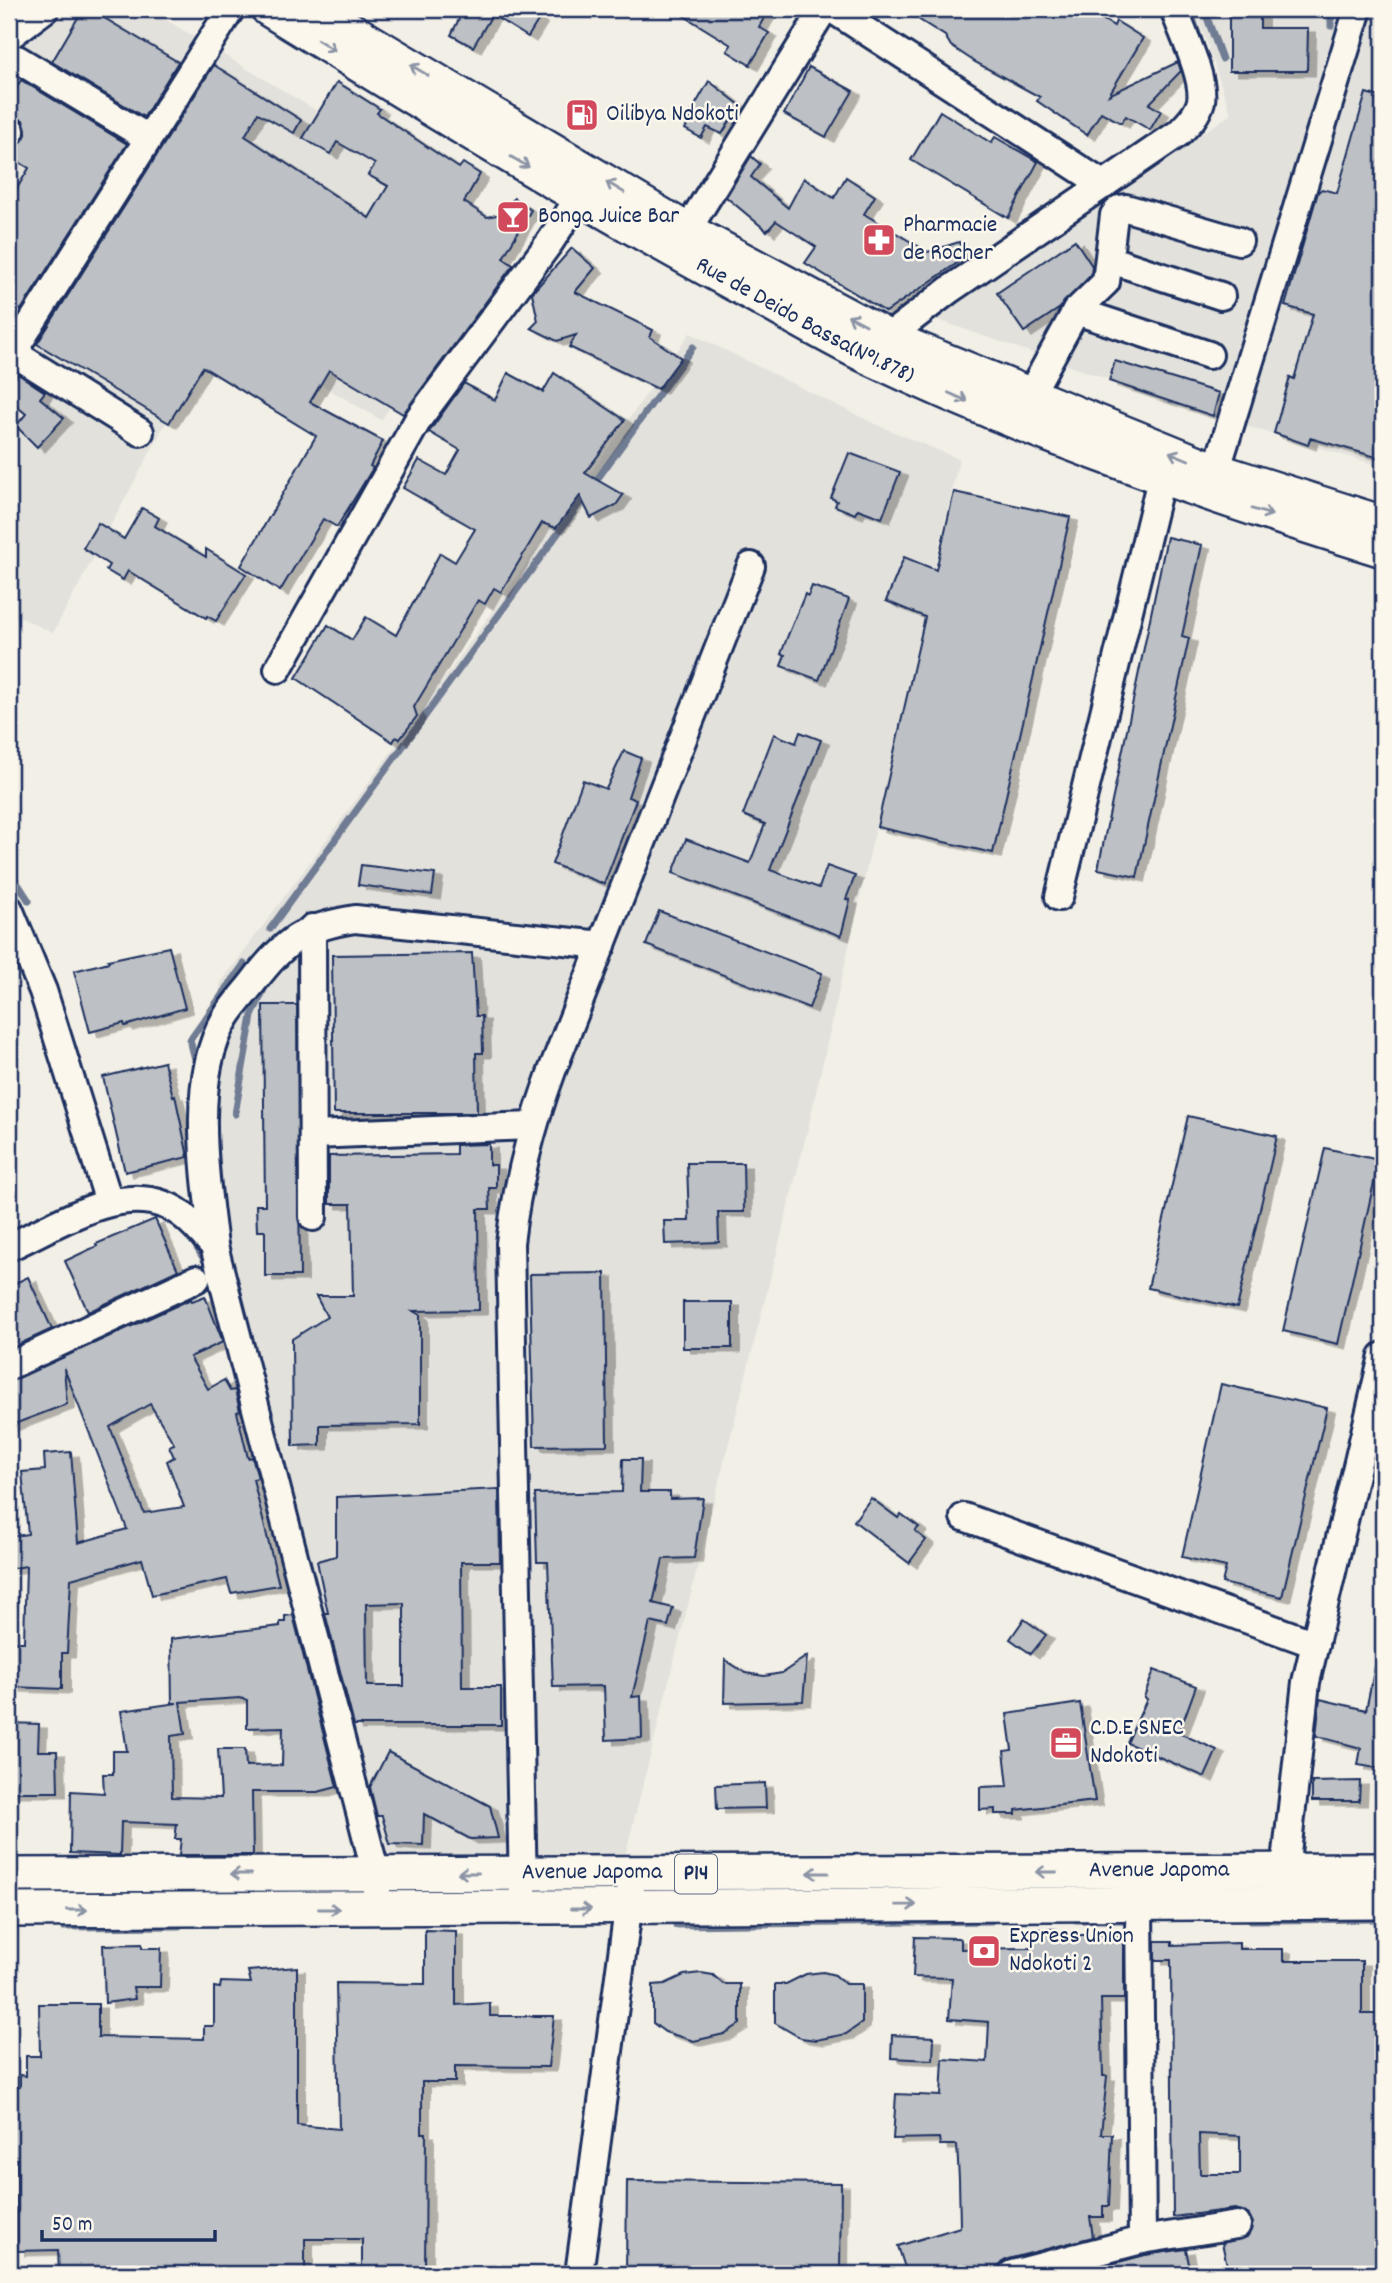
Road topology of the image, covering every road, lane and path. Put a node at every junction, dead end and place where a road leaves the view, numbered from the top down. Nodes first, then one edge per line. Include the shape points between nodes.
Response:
1 (45, 9) edge
2 (231, 9) edge
3 (268, 9) edge
4 (316, 9) edge
5 (824, 9) edge
6 (832, 9) edge
7 (1174, 9) edge
8 (1358, 9) edge
9 (13, 48) edge
10 (148, 138) junction
11 (1104, 185) junction
12 (580, 197) junction
13 (680, 241) junction
14 (1239, 241) dead end
15 (1111, 260) junction
16 (1221, 296) dead end
17 (1076, 312) junction
18 (17, 323) edge
19 (888, 337) junction
20 (1209, 355) dead end
21 (1030, 395) junction
22 (140, 432) dead end
23 (1161, 479) junction
24 (1212, 483) junction
25 (1383, 523) edge
26 (1383, 550) edge
27 (751, 566) dead end
28 (278, 669) dead end
29 (1059, 897) dead end
30 (9, 909) edge
31 (312, 929) junction
32 (602, 946) junction
33 (532, 1126) junction
34 (313, 1135) junction
35 (108, 1202) junction
36 (313, 1217) dead end
37 (214, 1246) junction
38 (9, 1247) edge
39 (196, 1279) dead end
40 (1383, 1356) edge
41 (9, 1366) edge
42 (964, 1517) dead end
43 (1315, 1644) junction
44 (1383, 1870) edge
45 (1285, 1871) junction
46 (523, 1873) junction
47 (376, 1874) junction
48 (632, 1874) junction
49 (9, 1875) edge
50 (1383, 1902) edge
51 (1139, 1904) junction
52 (629, 1908) junction
53 (377, 1909) junction
54 (522, 1909) junction
55 (9, 1910) edge
56 (1237, 2225) dead end
57 (1142, 2240) junction
58 (579, 2274) edge
59 (1012, 2274) edge

1 - 9 street
2 - 10 street
3 -> 12 main road, Rue de Deido Bassa(N°1.878)
13 -> 4 main road
5 - 13 street
6 - 11 street
7 - 11 street via 1200,81 1201,101 1179,133
8 - 24 street
9 - 10 street
10 - 18 street
11 - 19 street
12 - 13 main road, Rue de Deido Bassa(N°1.878)
12 - 28 street via 419,418
19 -> 13 main road
13 -> 23 main road, Rue de Deido Bassa(N°1.878) via 865,355
14 - 15 street via 1119,209 1114,215
15 - 16 street
15 - 17 street via 1106,282
17 - 20 street
17 - 21 street
18 - 22 street via 20,357
19 - 21 main road
24 -> 21 main road
23 - 24 main road, Rue de Deido Bassa(N°1.878)
23 - 29 street
24 - 25 main road
24 -> 26 main road, Rue de Deido Bassa(N°1.878)
27 - 32 street
30 - 35 street via 43,990
31 - 32 street via 355,919
31 - 34 street
31 - 37 street via 276,953 224,1020 210,1060 204,1139
32 - 33 street
33 - 34 street
33 - 46 street via 517,1182 510,1243
34 - 36 street
35 - 37 street via 138,1198 167,1205
35 - 38 street
37 - 47 street
39 - 41 street
40 - 43 street
42 - 43 street
43 - 45 street via 1299,1720
44 - 45 main road, Avenue Japoma / P14
45 -> 48 main road, Avenue Japoma / P14
46 -> 47 main road, Avenue Japoma / P14
46 - 48 main road, Avenue Japoma / P14
46 - 54 street
47 -> 49 main road, Avenue Japoma / P14
47 - 53 street
48 - 52 street
50 - 51 main road, Avenue Japoma / P14
52 -> 51 main road, Avenue Japoma / P14
51 - 57 street
54 -> 52 main road, Avenue Japoma / P14
52 - 58 street
53 - 54 main road, Avenue Japoma / P14
55 -> 53 main road, Avenue Japoma / P14
56 - 57 street
57 - 59 street

